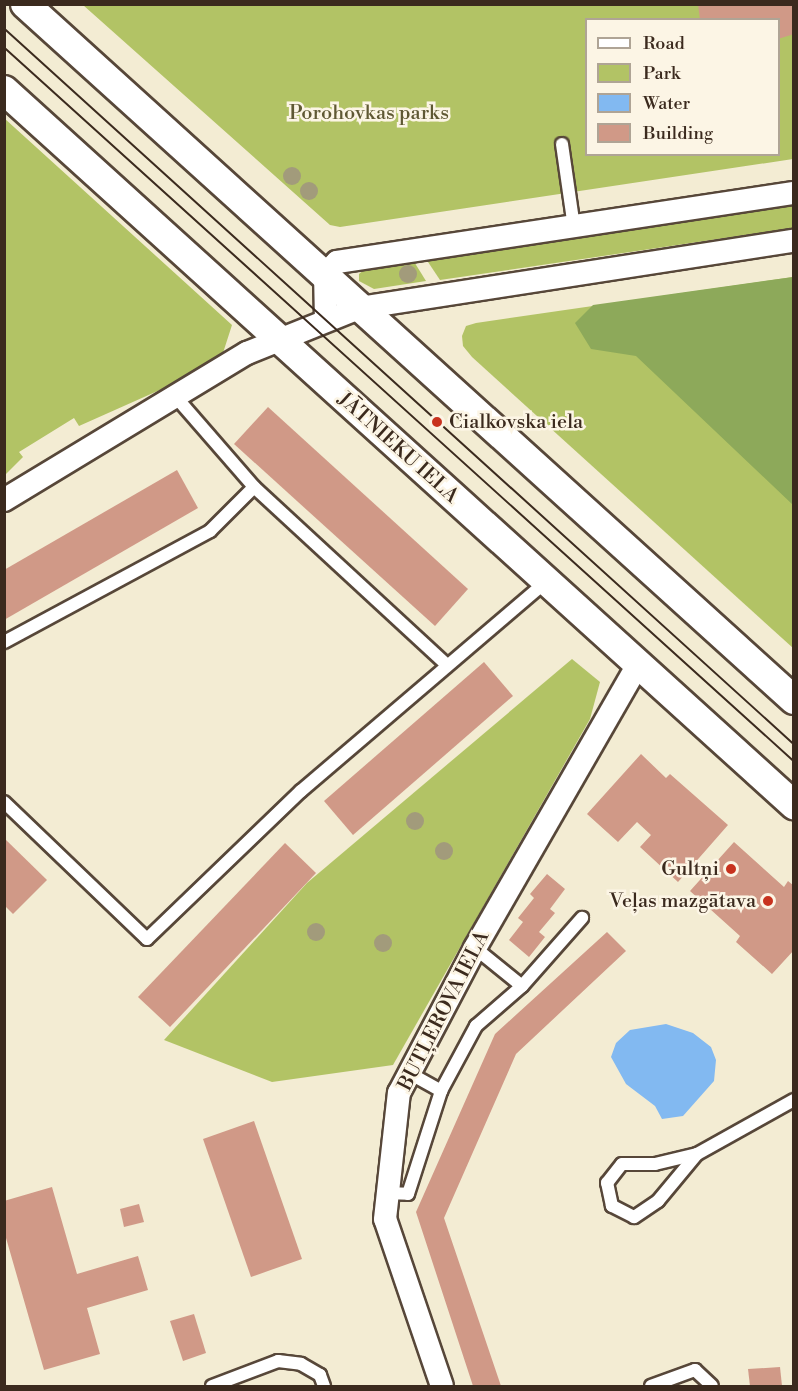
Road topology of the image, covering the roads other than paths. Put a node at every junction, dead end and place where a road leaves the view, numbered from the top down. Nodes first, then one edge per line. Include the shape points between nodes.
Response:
1 (25, 4) edge
2 (4, 90) edge
3 (562, 144) dead end
4 (794, 193) edge
5 (574, 227) junction
6 (794, 241) edge
7 (325, 274) junction
8 (359, 308) junction
9 (326, 320) junction
10 (278, 340) junction
11 (176, 396) junction
12 (254, 487) junction
13 (4, 500) edge
14 (546, 582) junction
15 (4, 642) edge
16 (447, 665) junction
17 (639, 665) junction
18 (794, 700) edge
19 (4, 802) edge
20 (794, 805) edge
21 (582, 918) dead end
22 (475, 948) junction
23 (522, 986) junction
24 (409, 1073) junction
25 (441, 1091) junction
26 (794, 1100) edge
27 (697, 1154) junction
28 (385, 1193) junction
29 (212, 1386) edge
30 (324, 1386) edge
31 (442, 1386) edge
32 (651, 1386) edge
33 (712, 1386) edge

1 - 7 street
2 - 10 street, JĀTNIEKU IELA
3 - 5 lane
4 - 5 street
5 - 7 street via 337,262
6 - 8 street
7 - 8 street
7 - 9 street
8 - 9 street
8 - 18 street
9 - 10 street
10 - 11 street via 247,353
10 - 14 street, JĀTNIEKU IELA
11 - 12 lane
11 - 13 street
12 - 15 lane via 210,531
12 - 16 lane
14 - 16 lane
14 - 17 street, JĀTNIEKU IELA
16 - 19 lane via 301,791 147,939
17 - 20 street, JĀTNIEKU IELA
17 - 22 street, BUTĻEROVA IELA
21 - 23 lane
22 - 23 lane
22 - 24 street, BUTĻEROVA IELA
23 - 25 lane via 476,1026
24 - 25 lane
24 - 28 street, BUTĻEROVA IELA via 399,1093
25 - 28 lane via 408,1194
26 - 27 lane
27 - 27 lane via 658,1201 642,1212 634,1216 612,1206 607,1183 622,1164 655,1164
28 - 31 street, BUTĻEROVA IELA via 385,1219
29 - 30 lane via 278,1361 301,1364 320,1375
32 - 33 lane via 695,1370

